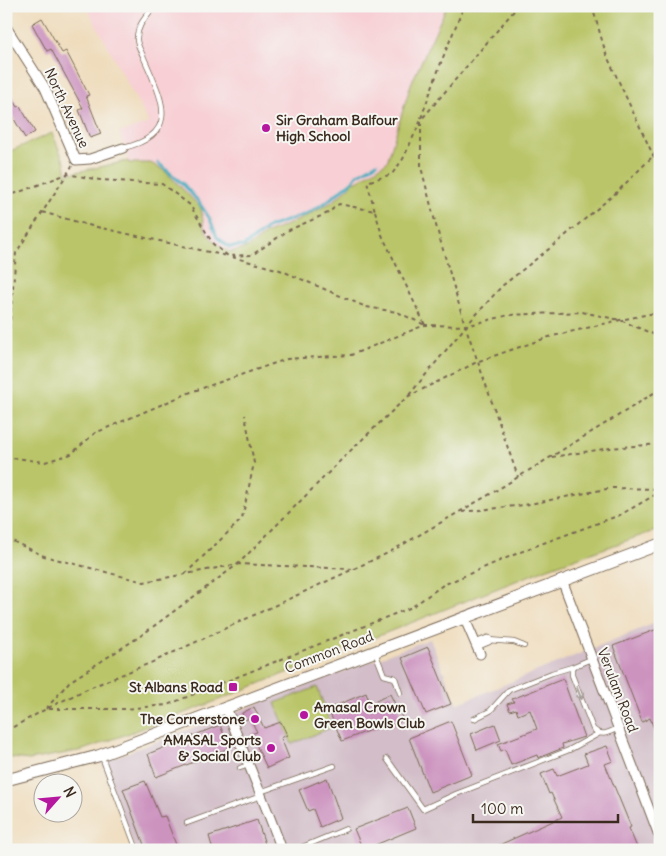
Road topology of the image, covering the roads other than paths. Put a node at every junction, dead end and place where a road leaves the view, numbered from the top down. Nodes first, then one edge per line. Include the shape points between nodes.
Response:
1 (154, 6) edge
2 (6, 27) edge
3 (123, 148) joint
4 (660, 544) edge
5 (562, 580) junction
6 (464, 617) junction
7 (488, 640) joint
8 (476, 645) junction
9 (524, 646) dead end
10 (374, 651) junction
11 (480, 654) dead end
12 (592, 659) junction
13 (572, 667) junction
14 (400, 693) dead end
15 (226, 707) junction
16 (474, 719) dead end
17 (618, 728) junction
18 (598, 734) junction
19 (101, 755) junction
20 (387, 759) dead end
21 (334, 766) dead end
22 (6, 780) edge
23 (261, 794) junction
24 (187, 823) dead end
25 (346, 829) dead end
26 (660, 838) edge
27 (137, 850) edge
28 (282, 850) edge
29 (295, 850) edge

1 - 3 lane via 140,25 137,41 162,102 163,120 154,134 140,144
2 - 3 street, North Avenue via 45,88 76,160
4 - 5 street, Common Road
5 - 6 street, Common Road
5 - 12 street, Verulam Road
6 - 8 street
6 - 10 street, Common Road
7 - 8 street
7 - 9 lane
8 - 11 street
10 - 14 lane via 384,675 395,678
10 - 15 street, Common Road
12 - 13 lane
12 - 17 street, Verulam Road
13 - 16 lane via 509,690 490,710
13 -> 18 lane via 593,729
15 - 19 street, Common Road
15 - 23 street via 244,766
17 - 18 lane
17 - 26 street, Verulam Road
18 - 20 lane via 569,750 423,809
19 - 22 street, Common Road
19 - 27 lane
21 - 23 lane
23 - 24 lane
23 - 28 street
25 - 29 lane

